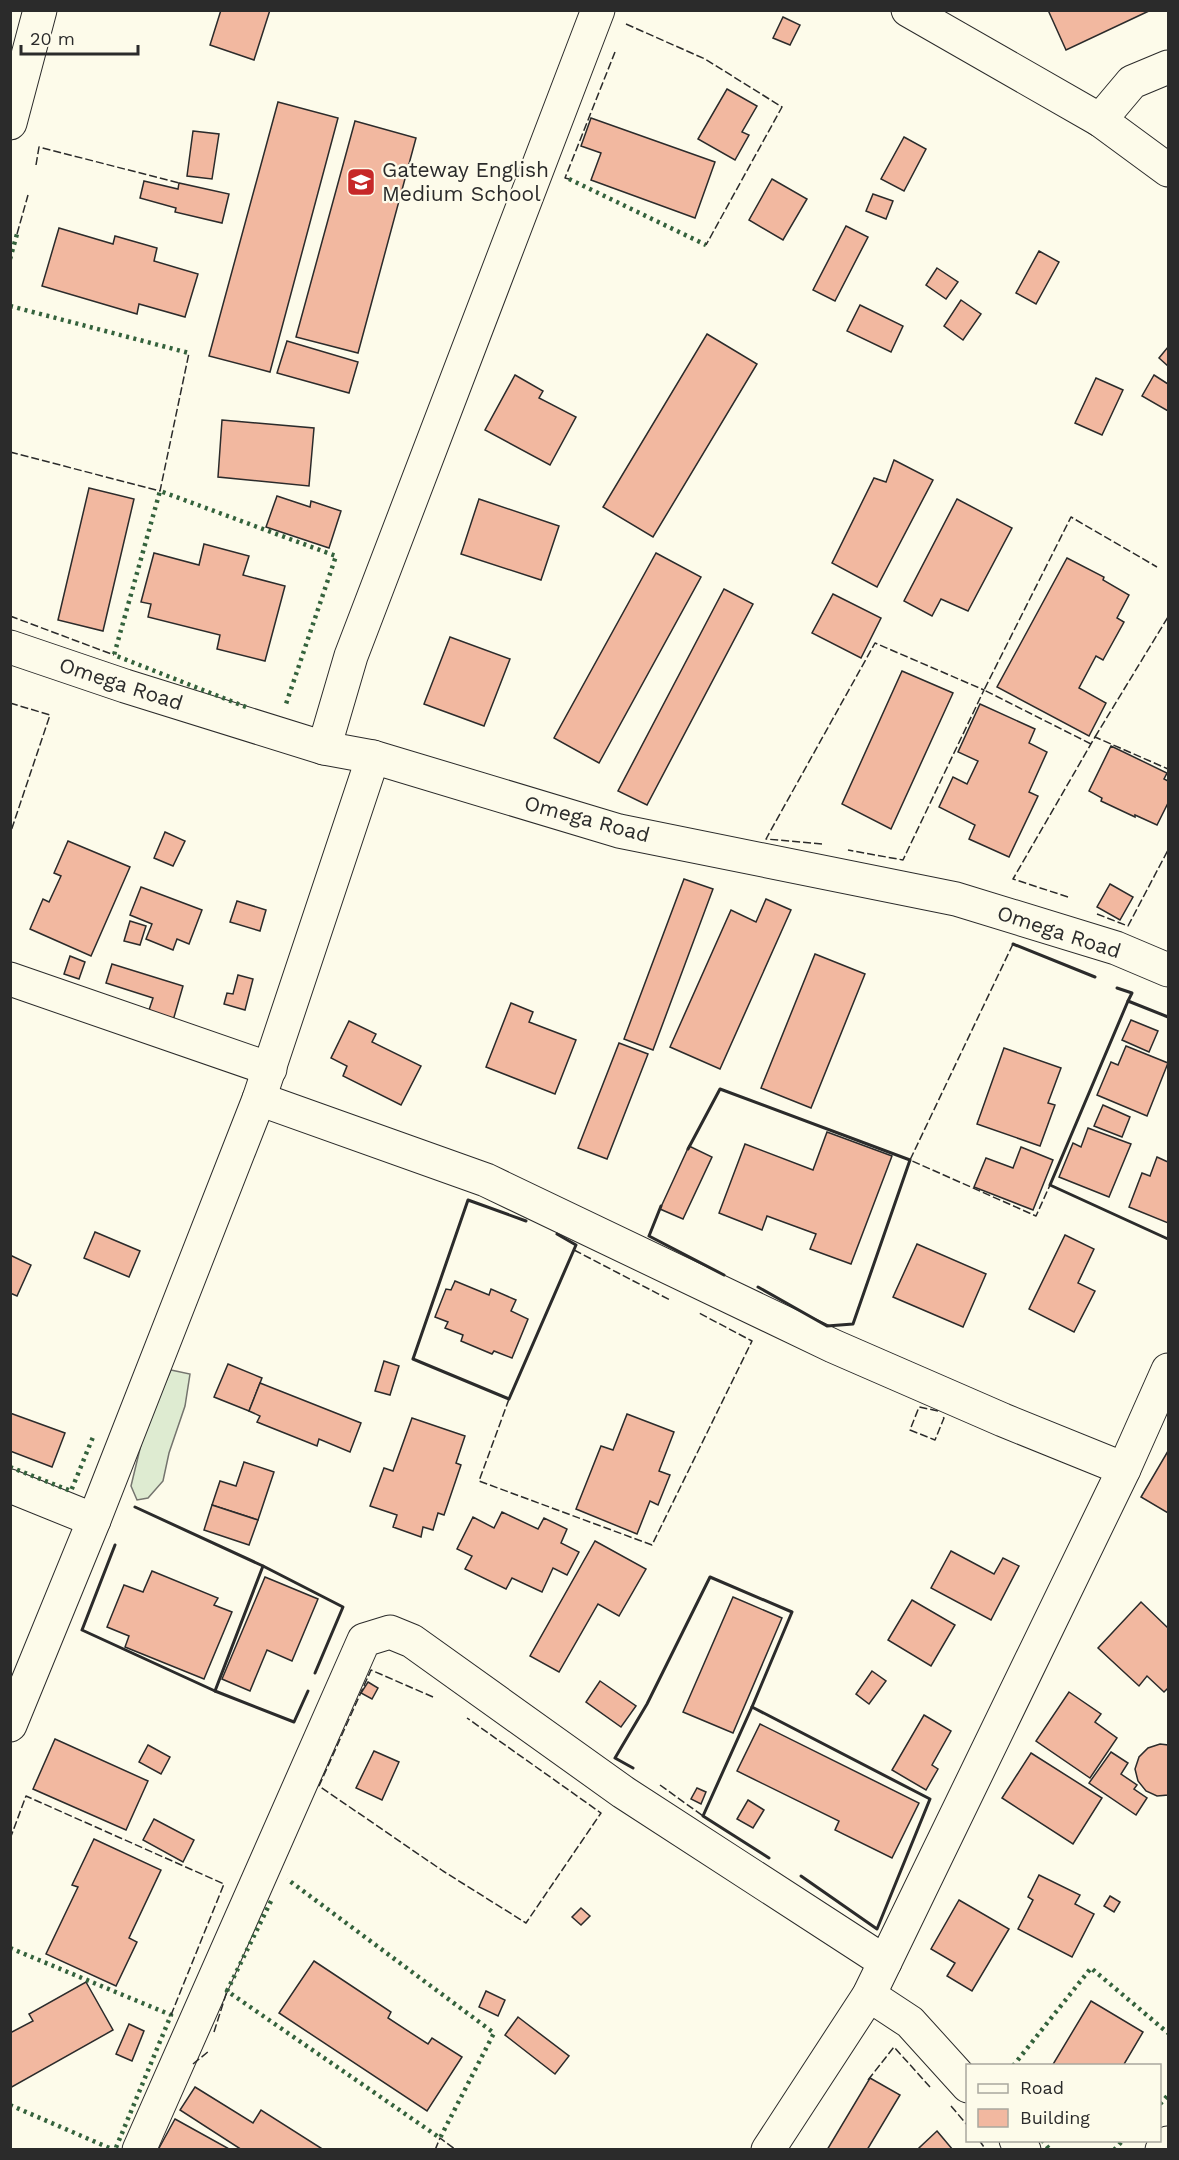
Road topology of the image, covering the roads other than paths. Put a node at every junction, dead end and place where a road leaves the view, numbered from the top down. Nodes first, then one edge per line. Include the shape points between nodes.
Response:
1 (40, 10) edge
2 (598, 10) edge
3 (926, 15) edge
4 (1168, 67) edge
5 (1100, 120) junction
6 (10, 123) edge
7 (1168, 170) edge
8 (10, 647) edge
9 (324, 748) junction
10 (372, 757) junction
11 (1168, 970) edge
12 (10, 979) edge
13 (264, 1084) junction
14 (1168, 1370) edge
15 (1124, 1469) junction
16 (10, 1486) edge
17 (94, 1520) junction
18 (10, 1725) edge
19 (885, 1962) junction
20 (869, 1995) junction
21 (966, 2084) edge
22 (1168, 2143) edge
23 (139, 2150) edge
24 (768, 2150) edge
25 (1162, 2150) edge

1 - 6 street
2 - 9 street via 351,656
3 - 5 street
4 - 5 street via 1132,82
5 - 7 street
8 - 9 street, Omega Road
9 - 10 street, Omega Road
10 - 11 street, Omega Road via 619,831 956,899 1116,948
10 - 13 street
12 - 13 street
13 - 15 street via 486,1180 833,1346
13 - 17 street
14 - 15 street
15 - 19 street
16 - 17 street
17 - 18 street
19 - 20 street
19 - 23 street via 623,1792 412,1641 390,1632 364,1640
20 - 21 street via 910,2022
20 - 24 street
22 - 25 street

